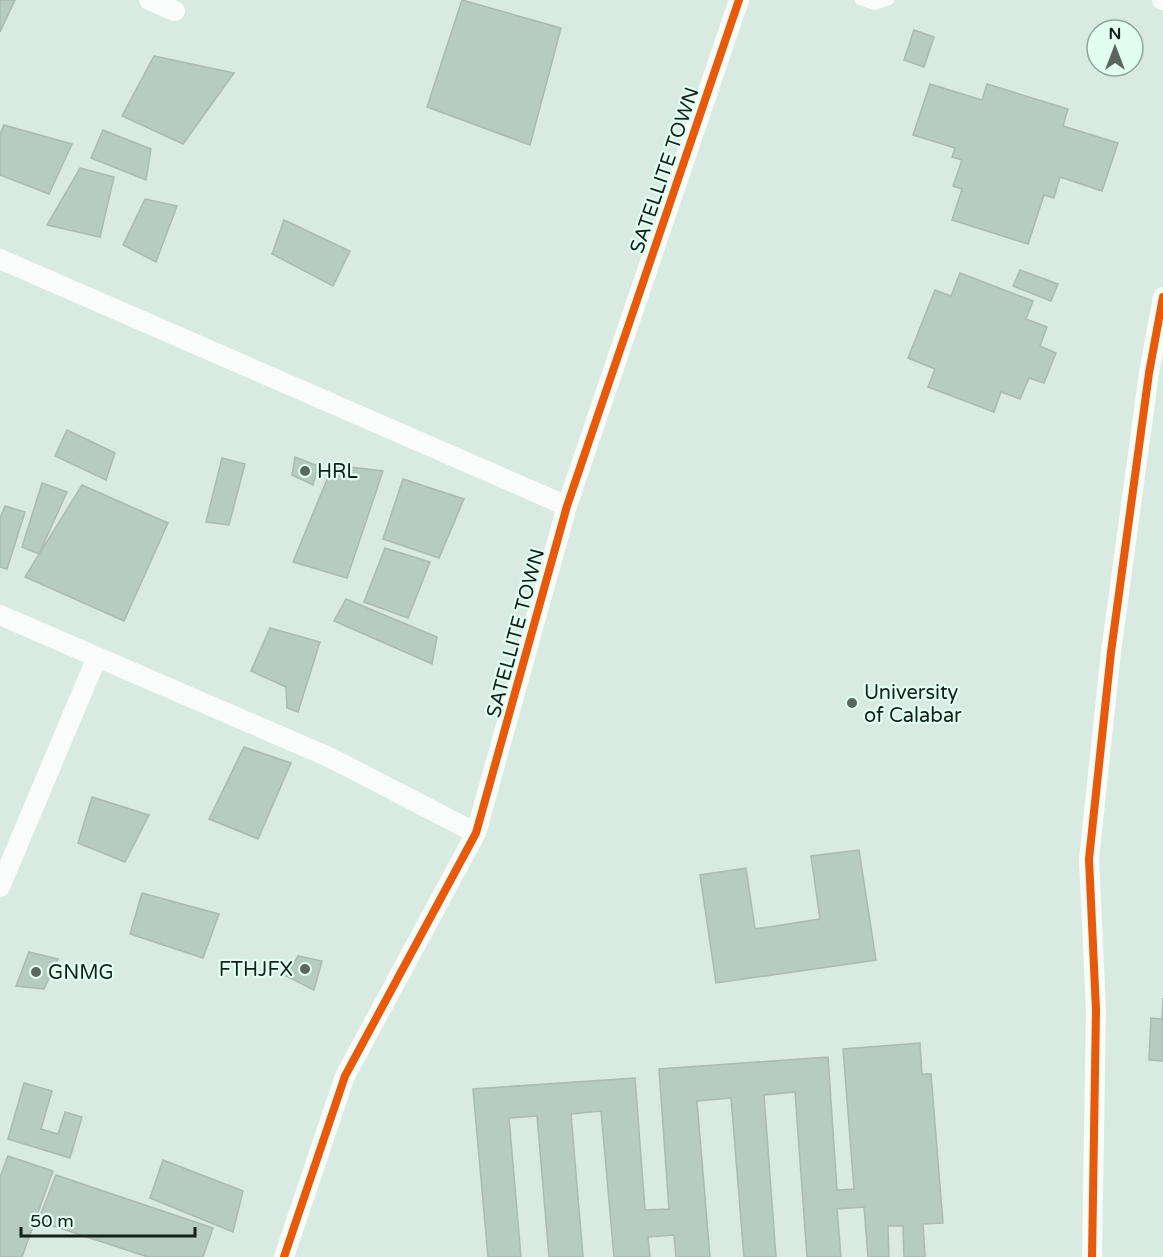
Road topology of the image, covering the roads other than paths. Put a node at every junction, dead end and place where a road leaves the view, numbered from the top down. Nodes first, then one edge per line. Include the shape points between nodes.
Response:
1 (149, 0) edge
2 (739, 0) edge
3 (860, 0) edge
4 (889, 0) edge
5 (175, 11) dead end
6 (0, 259) edge
7 (1163, 297) edge
8 (567, 506) junction
9 (0, 615) edge
10 (97, 657) junction
11 (476, 833) junction
12 (0, 887) edge
13 (284, 1257) edge
14 (1092, 1257) edge

1 - 5 street
2 - 8 street, SATELLITE TOWN
3 - 4 lane via 875,5
6 - 8 street
7 - 14 street via 1111,652 1089,859 1096,1010
8 - 11 street, SATELLITE TOWN
9 - 10 street
10 - 11 street via 331,758
10 - 12 street
11 - 13 street, SATELLITE TOWN via 345,1076

